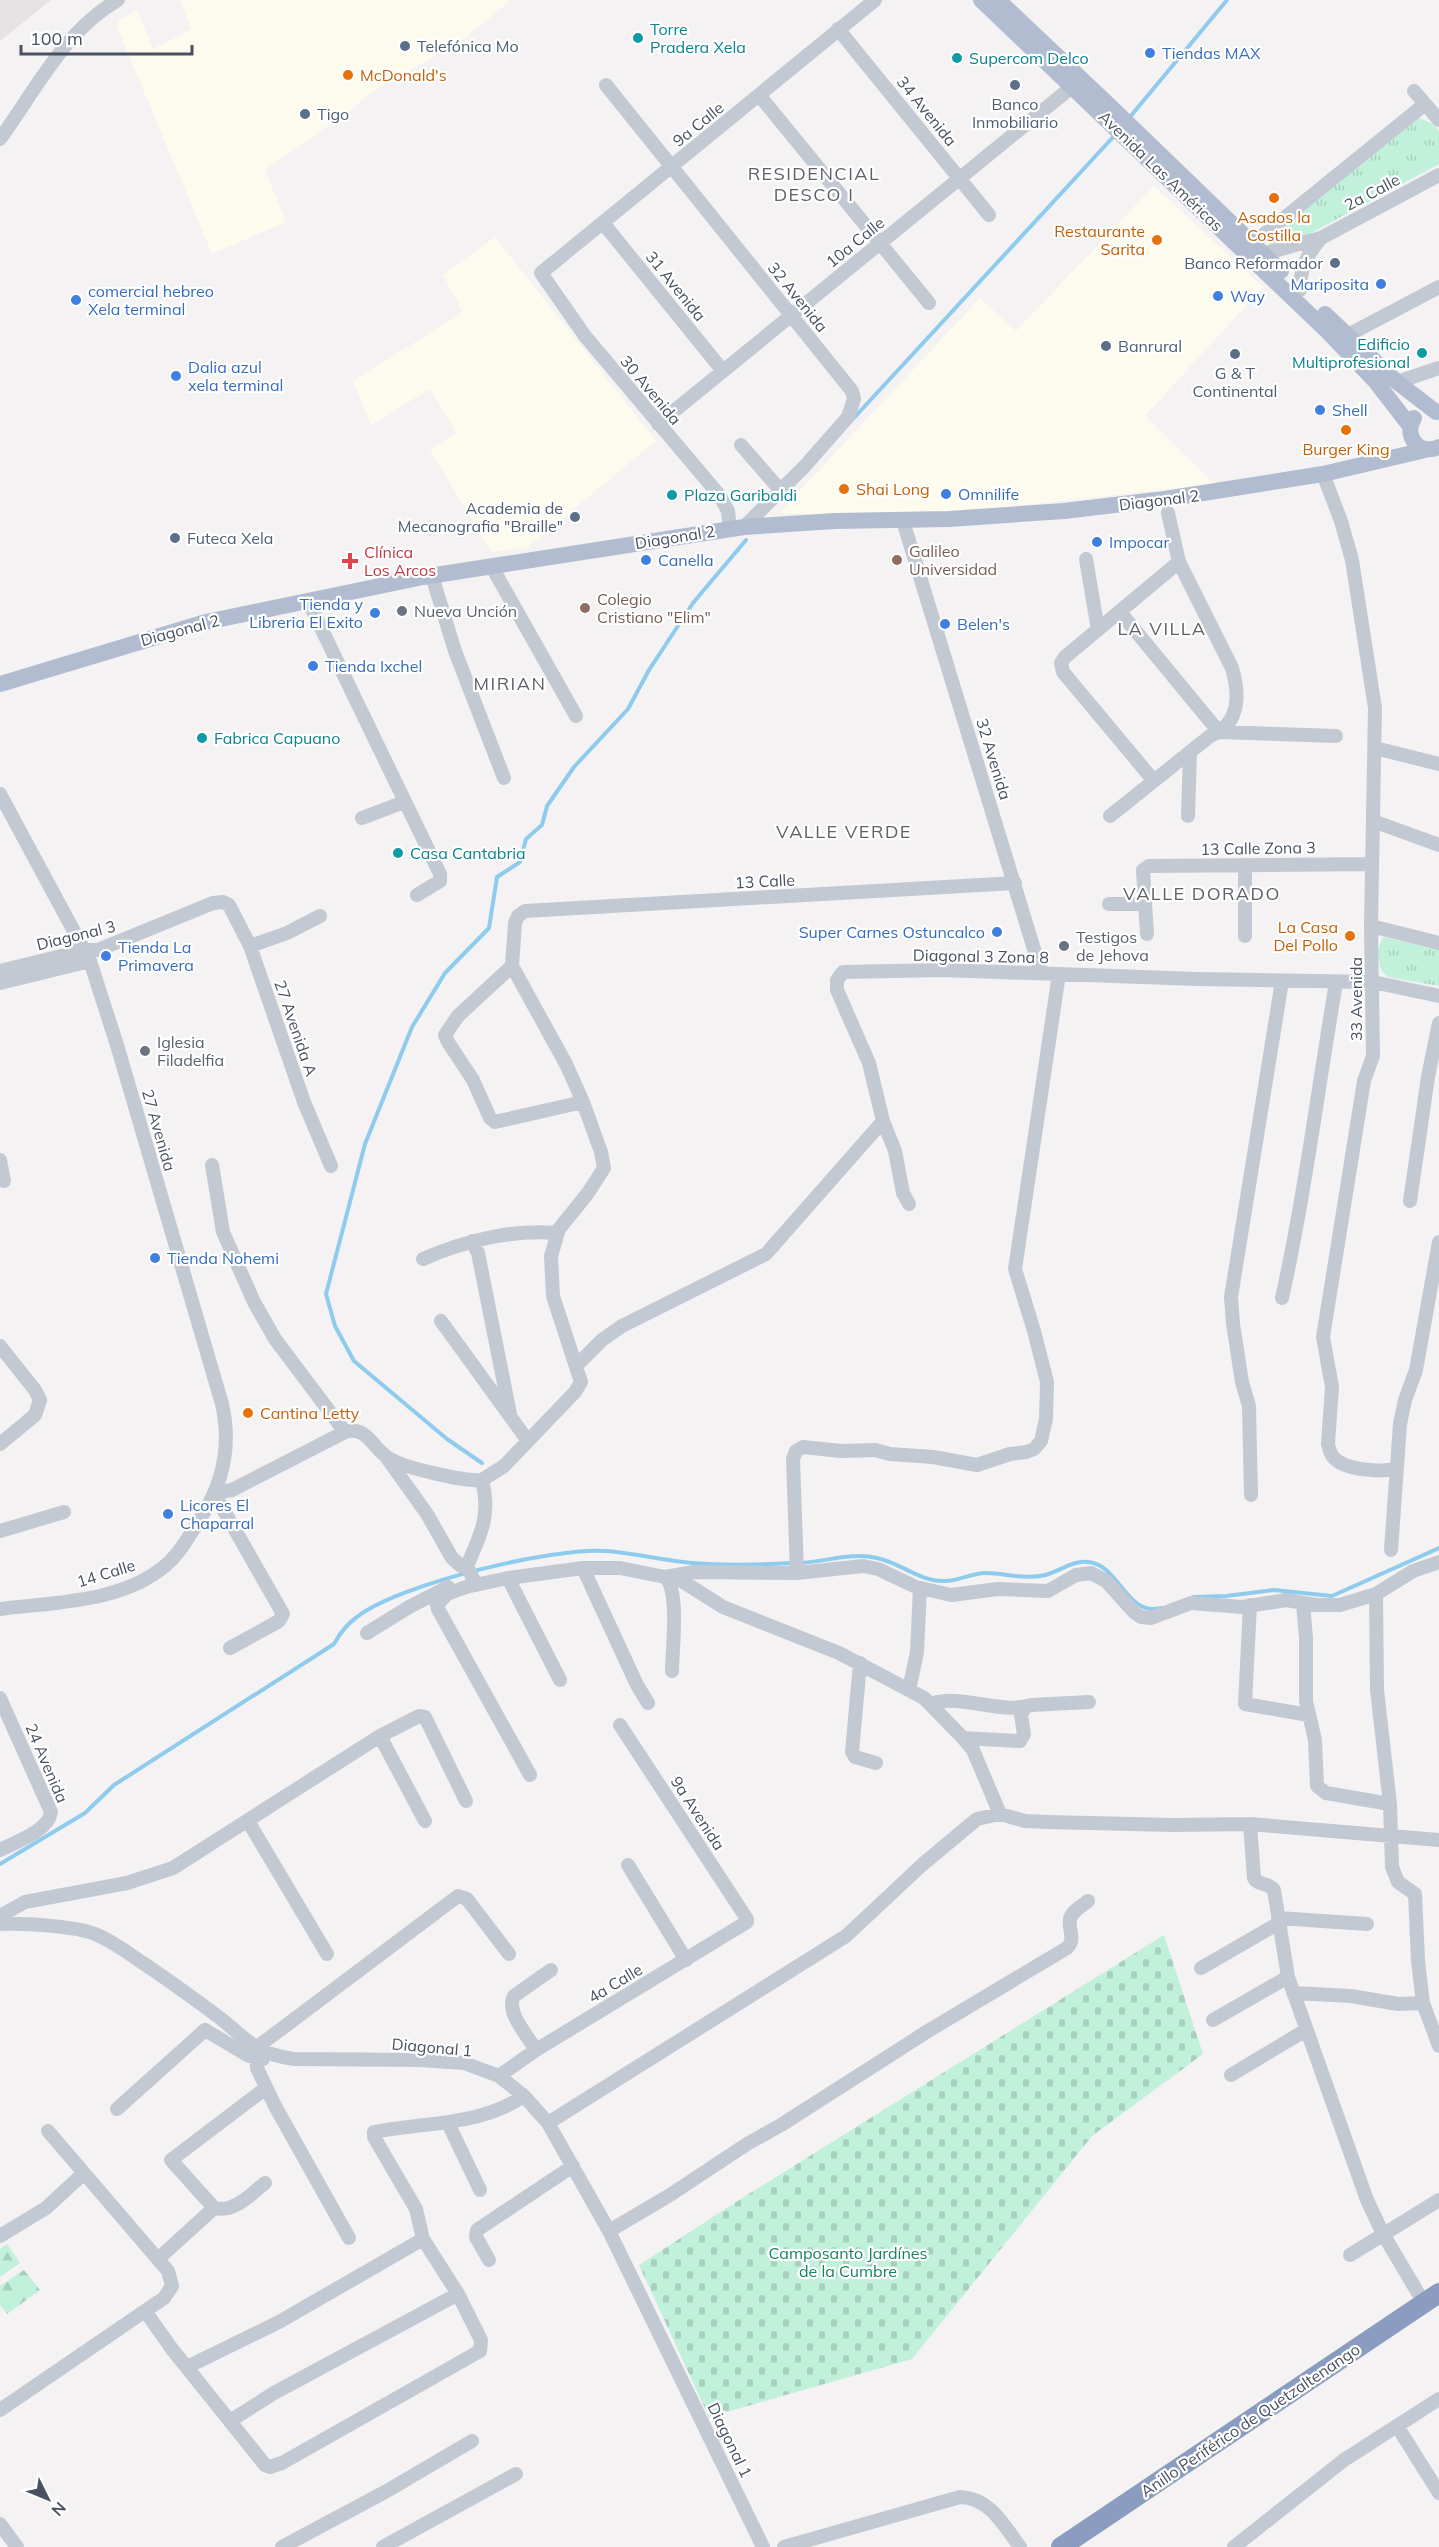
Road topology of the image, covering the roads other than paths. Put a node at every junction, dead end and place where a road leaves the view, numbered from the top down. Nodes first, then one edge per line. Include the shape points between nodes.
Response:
1 (118, 0) edge
2 (875, 0) edge
3 (981, 0) edge
4 (998, 0) edge
5 (838, 29) junction
6 (606, 85) dead end
7 (1073, 86) junction
8 (1414, 91) dead end
9 (759, 95) junction
10 (1425, 104) junction
11 (1111, 115) junction
12 (1439, 120) edge
13 (1134, 137) junction
14 (0, 139) edge
15 (671, 167) junction
16 (1439, 175) edge
17 (960, 177) junction
18 (989, 215) dead end
19 (603, 223) junction
20 (1321, 238) junction
21 (880, 243) junction
22 (1258, 249) junction
23 (542, 273) joint
24 (1439, 287) edge
25 (1300, 290) junction
26 (929, 303) dead end
27 (791, 315) junction
28 (1348, 335) junction
29 (1439, 368) edge
30 (723, 371) junction
31 (1397, 382) junction
32 (1438, 412) edge
33 (658, 424) junction
34 (1410, 429) junction
35 (741, 445) dead end
36 (1435, 448) edge
37 (1362, 465) junction
38 (1323, 474) junction
39 (781, 491) junction
40 (1168, 513) dead end
41 (903, 521) junction
42 (737, 528) junction
43 (1086, 559) dead end
44 (1179, 562) junction
45 (492, 567) junction
46 (432, 576) junction
47 (308, 601) junction
48 (1120, 612) junction
49 (1098, 630) junction
50 (0, 684) edge
51 (576, 716) dead end
52 (1218, 732) junction
53 (1336, 736) dead end
54 (1375, 748) junction
55 (1190, 752) junction
56 (1439, 764) edge
57 (504, 778) dead end
58 (1154, 781) junction
59 (0, 794) edge
60 (404, 802) junction
61 (1110, 816) dead end
62 (1188, 816) dead end
63 (362, 818) dead end
64 (1373, 821) junction
65 (1439, 845) edge
66 (1372, 864) junction
67 (1245, 865) junction
68 (1015, 883) junction
69 (417, 895) dead end
70 (226, 903) joint
71 (1109, 904) dead end
72 (1145, 904) junction
73 (320, 916) dead end
74 (1371, 926) junction
75 (1147, 934) dead end
76 (1245, 936) dead end
77 (1439, 943) edge
78 (250, 946) junction
79 (88, 955) junction
80 (512, 966) junction
81 (0, 971) edge
82 (1041, 972) junction
83 (1059, 974) junction
84 (1282, 981) junction
85 (1373, 982) junction
86 (0, 983) edge
87 (1336, 983) junction
88 (1439, 988) edge
89 (1439, 996) edge
90 (1439, 1023) edge
91 (584, 1102) junction
92 (883, 1122) junction
93 (0, 1160) edge
94 (212, 1165) dead end
95 (332, 1166) dead end
96 (4, 1181) dead end
97 (1410, 1201) dead end
98 (909, 1204) dead end
99 (556, 1233) junction
100 (472, 1241) junction
101 (1439, 1242) edge
102 (423, 1259) dead end
103 (1282, 1298) dead end
104 (441, 1321) dead end
105 (0, 1346) edge
106 (576, 1366) junction
107 (510, 1414) junction
108 (345, 1432) junction
109 (528, 1441) junction
110 (0, 1444) edge
111 (387, 1458) junction
112 (1396, 1468) junction
113 (482, 1480) junction
114 (214, 1493) junction
115 (1251, 1494) dead end
116 (64, 1512) dead end
117 (0, 1531) edge
118 (1391, 1550) dead end
119 (1439, 1562) edge
120 (797, 1567) junction
121 (583, 1568) junction
122 (471, 1575) junction
123 (670, 1576) junction
124 (508, 1578) junction
125 (920, 1588) junction
126 (1376, 1594) junction
127 (1303, 1603) junction
128 (1250, 1605) junction
129 (1, 1608) edge
130 (367, 1633) dead end
131 (230, 1648) dead end
132 (860, 1663) junction
133 (672, 1671) dead end
134 (560, 1680) dead end
135 (909, 1690) junction
136 (0, 1698) edge
137 (1089, 1702) dead end
138 (648, 1703) dead end
139 (930, 1704) junction
140 (1025, 1707) junction
141 (1309, 1714) junction
142 (620, 1725) dead end
143 (380, 1736) junction
144 (963, 1738) junction
145 (876, 1763) dead end
146 (530, 1775) dead end
147 (466, 1801) dead end
148 (1390, 1804) junction
149 (1000, 1814) junction
150 (248, 1821) junction
151 (425, 1821) dead end
152 (1250, 1824) junction
153 (1392, 1837) junction
154 (1439, 1840) edge
155 (0, 1850) edge
156 (628, 1865) dead end
157 (1088, 1901) dead end
158 (0, 1916) edge
159 (747, 1919) joint
160 (1278, 1920) junction
161 (0, 1924) edge
162 (1367, 1924) dead end
163 (327, 1954) dead end
164 (509, 1954) dead end
165 (686, 1960) junction
166 (1201, 1968) dead end
167 (551, 1970) dead end
168 (1288, 1977) junction
169 (1293, 1993) junction
170 (1423, 2003) junction
171 (1213, 2020) dead end
172 (1306, 2030) junction
173 (1439, 2046) edge
174 (536, 2050) junction
175 (256, 2053) junction
176 (1231, 2075) dead end
177 (498, 2076) junction
178 (266, 2088) junction
179 (524, 2096) junction
180 (117, 2109) dead end
181 (448, 2123) junction
182 (548, 2124) junction
183 (48, 2131) dead end
184 (573, 2166) junction
185 (83, 2174) junction
186 (266, 2183) dead end
187 (480, 2190) dead end
188 (1439, 2200) edge
189 (214, 2208) junction
190 (609, 2231) junction
191 (1383, 2234) junction
192 (0, 2236) edge
193 (349, 2238) dead end
194 (423, 2239) junction
195 (1350, 2255) dead end
196 (158, 2259) junction
197 (489, 2260) dead end
198 (458, 2294) junction
199 (1432, 2298) edge
200 (145, 2311) junction
201 (187, 2367) junction
202 (1439, 2399) edge
203 (0, 2410) edge
204 (230, 2421) junction
205 (1396, 2426) junction
206 (472, 2441) dead end
207 (516, 2474) dead end
208 (1439, 2493) edge
209 (0, 2524) edge
210 (17, 2547) edge
211 (282, 2547) edge
212 (383, 2547) edge
213 (763, 2547) edge
214 (784, 2547) edge
215 (1020, 2547) edge
216 (1061, 2547) edge
217 (1234, 2547) edge

1 - 14 street via 98,12 72,38
2 - 5 street, 9a Calle
3 - 7 main road, Avenida Las Américas
4 - 11 main road, Avenida Las Américas
5 - 9 street, 9a Calle
5 - 17 street, 34 Avenida
6 - 15 street, 32 Avenida
7 - 11 main road, Avenida Las Américas
7 - 17 street, 10a Calle
8 - 10 street
9 - 15 street, 9a Calle
9 - 21 street
10 - 12 street
10 - 22 street
11 - 13 main road, Avenida Las Américas
13 - 22 main road, Avenida Las Américas
13 - 34 main road, Avenida Las Américas via 1352,356
15 - 19 street, 9a Calle
15 - 27 street, 32 Avenida
16 - 20 street, 2a Calle
17 - 18 street, 34 Avenida
17 - 21 street, 10a Calle
19 - 23 street, 9a Calle
19 - 30 street, 31 Avenida
20 - 22 street, 2a Calle
20 - 25 street, 2a Calle via 1302,266
21 - 26 street
21 - 27 street, 10a Calle
22 - 25 main road, Avenida Las Américas
23 - 33 street, 30 Avenida via 585,336
24 - 28 street
25 - 28 main road, Avenida Las Américas
27 - 30 street, 10a Calle
27 - 39 street, 32 Avenida via 849,384 854,399 848,417
28 - 31 main road, Avenida Las Américas
29 - 31 street
30 - 33 street, 10a Calle
31 - 32 main road, Avenida Las Américas
32 - 34 main road, Diagonal 2 via 1421,412
33 - 42 street, 30 Avenida via 720,496
34 - 36 main road, Avenida Las Américas via 1415,444
34 - 37 main road, Diagonal 2 via 1397,452
35 - 39 street
36 - 37 main road, Diagonal 2
37 - 38 main road, Diagonal 2
38 - 41 main road, Diagonal 2 via 1075,510
38 - 54 street, 33 Avenida via 1352,560 1372,679
39 - 42 street, 32 Avenida
40 - 44 street
41 - 42 main road, Diagonal 2
41 - 68 street, 32 Avenida
42 - 45 main road, Diagonal 2
43 - 49 street
44 - 48 street
44 - 52 street via 1236,683 1232,720
45 - 46 main road, Diagonal 2
45 - 51 street
46 - 47 main road, Diagonal 2
46 - 57 street via 455,651
47 - 50 main road, Diagonal 2 via 177,629
47 - 60 street
48 - 49 street
48 - 52 street
49 - 58 street via 1065,657 1062,669
52 - 53 street
52 - 55 street
54 - 56 street
54 - 64 street, 33 Avenida
55 - 58 street
55 - 62 street
58 - 61 street
59 - 79 street, 27 Avenida
60 - 63 street
60 - 69 street via 441,879
64 - 65 street
64 - 66 street, 33 Avenida
66 - 67 street, 13 Calle Zona 3
66 - 74 street, 33 Avenida
67 - 72 street, 13 Calle Zona 3 via 1145,867
67 - 76 street
68 - 80 street, 13 Calle via 525,911 515,923
68 - 82 street, 32 Avenida
70 - 78 street, 27 Avenida A
70 - 79 street, Diagonal 3 via 213,903
71 - 72 street
72 - 75 street
73 - 78 street
74 - 77 street
74 - 85 street, 33 Avenida
78 - 95 street, 27 Avenida A via 304,1102
79 - 81 street, Diagonal 3
79 - 86 street, Diagonal 3
79 - 114 street, 27 Avenida via 222,1404 227,1438 221,1478
80 - 91 street
80 - 91 street via 458,1016 444,1035 495,1122
82 - 83 street, Diagonal 3 Zona 8
82 - 92 street, Diagonal 3 Zona 8 via 863,970 840,974 837,990 869,1063
83 - 84 street, Diagonal 3 Zona 8
83 - 120 street via 1015,1269 1047,1382 1041,1441 1026,1452 977,1465 875,1450 798,1449 793,1459
84 - 87 street, Diagonal 3 Zona 8
84 - 115 street via 1231,1297 1249,1406
85 - 87 street, Diagonal 3 Zona 8
85 - 88 street via 1392,979
85 - 89 street
85 - 112 street, 33 Avenida via 1373,1056 1364,1080 1323,1337 1332,1387 1328,1443 1339,1461 1370,1471
87 - 103 street via 1302,1203
90 - 97 street
91 - 99 street via 604,1168
92 - 98 street
92 - 106 street via 766,1254 622,1326
93 - 96 street
94 - 108 street via 223,1232 254,1302 275,1339
99 - 100 street via 513,1234
99 - 106 street via 551,1267 553,1296
100 - 102 street
100 - 107 street via 478,1253
101 - 112 street via 1416,1370 1403,1409
104 - 107 street
105 - 110 street via 38,1394 40,1406 31,1419
106 - 109 street via 580,1376 578,1387
107 - 109 street
108 - 111 street via 360,1431
108 - 114 street via 232,1490
109 - 113 street via 504,1466
111 - 113 street
111 - 122 street via 427,1514 452,1558
112 - 118 street
113 - 122 street via 486,1515
114 - 129 street, 14 Calle via 183,1545 149,1577 90,1598
114 - 131 street via 283,1614 279,1621
116 - 117 street
119 - 126 street via 1413,1571
120 - 123 street
120 - 125 street via 863,1566
121 - 123 street via 620,1568
121 - 124 street
121 - 138 street
122 - 124 street
122 - 130 street via 465,1582 450,1585
122 - 146 street via 437,1607
123 - 132 street via 723,1607
123 - 133 street
124 - 134 street
125 - 128 street via 951,1595 986,1590 1048,1591 1076,1575 1091,1573 1106,1581 1141,1617 1151,1618 1191,1603
125 - 135 street via 918,1652
126 - 127 street via 1340,1605
126 - 148 street via 1377,1689
127 - 128 street via 1286,1600
127 - 141 street
128 - 141 street via 1245,1704
132 - 135 street
132 - 145 street via 852,1752 857,1758
135 - 139 street
136 - 155 street, 24 Avenida via 51,1812 42,1827
137 - 140 street
139 - 140 street via 944,1701
139 - 144 street
140 - 144 street via 1020,1741
141 - 148 street via 1320,1790
142 - 159 street, 9a Avenida
143 - 147 street via 423,1715
143 - 150 street
143 - 151 street
144 - 149 street via 982,1768
148 - 153 street
149 - 152 street via 1025,1821 1059,1823
149 - 182 street via 977,1819 846,1936
150 - 158 street via 161,1874 25,1902
150 - 163 street
152 - 153 street
152 - 160 street via 1254,1878 1274,1890
153 - 154 street
153 - 170 street via 1394,1873 1398,1882 1413,1890 1415,1896
156 - 165 street
157 - 190 street via 1070,1919 1072,1941 1067,1948
159 - 165 street, 4a Calle
160 - 162 street
160 - 166 street
160 - 168 street
161 - 175 street, Diagonal 1 via 96,1934 171,1983
164 - 175 street via 467,1899 458,1896
165 - 174 street, 4a Calle
167 - 174 street via 511,2002
168 - 169 street
168 - 171 street
169 - 170 street
169 - 172 street
170 - 173 street
172 - 176 street
172 - 191 street
174 - 177 street, 4a Calle
175 - 177 street, Diagonal 1 via 294,2059 440,2060 464,2063
175 - 178 street via 257,2068
175 - 180 street via 242,2052 205,2030
177 - 179 street, Diagonal 1
178 - 189 street via 171,2160
178 - 193 street
179 - 181 street via 496,2110
179 - 182 street, Diagonal 1
181 - 187 street
181 - 194 street via 373,2134 416,2209
182 - 184 street, Diagonal 1
183 - 185 street
184 - 190 street, Diagonal 1
184 - 197 street via 477,2230 476,2237
185 - 192 street via 46,2208
185 - 196 street
186 - 189 street via 232,2207
188 - 191 street
189 - 196 street
190 - 213 street, Diagonal 1
191 - 195 street
191 - 199 street
194 - 198 street
194 - 201 street via 279,2322
196 - 200 street via 171,2276 172,2286 168,2295
198 - 204 street via 274,2393
198 - 204 street via 482,2344 473,2357 270,2467
199 - 216 highway, Anillo Periférico de Quetzaltenango
200 - 201 street
200 - 203 street
201 - 204 street
202 - 205 street
205 - 208 street
205 - 217 street via 1318,2479
206 - 211 street
207 - 212 street
209 - 210 street
214 - 215 street via 960,2497 986,2504

